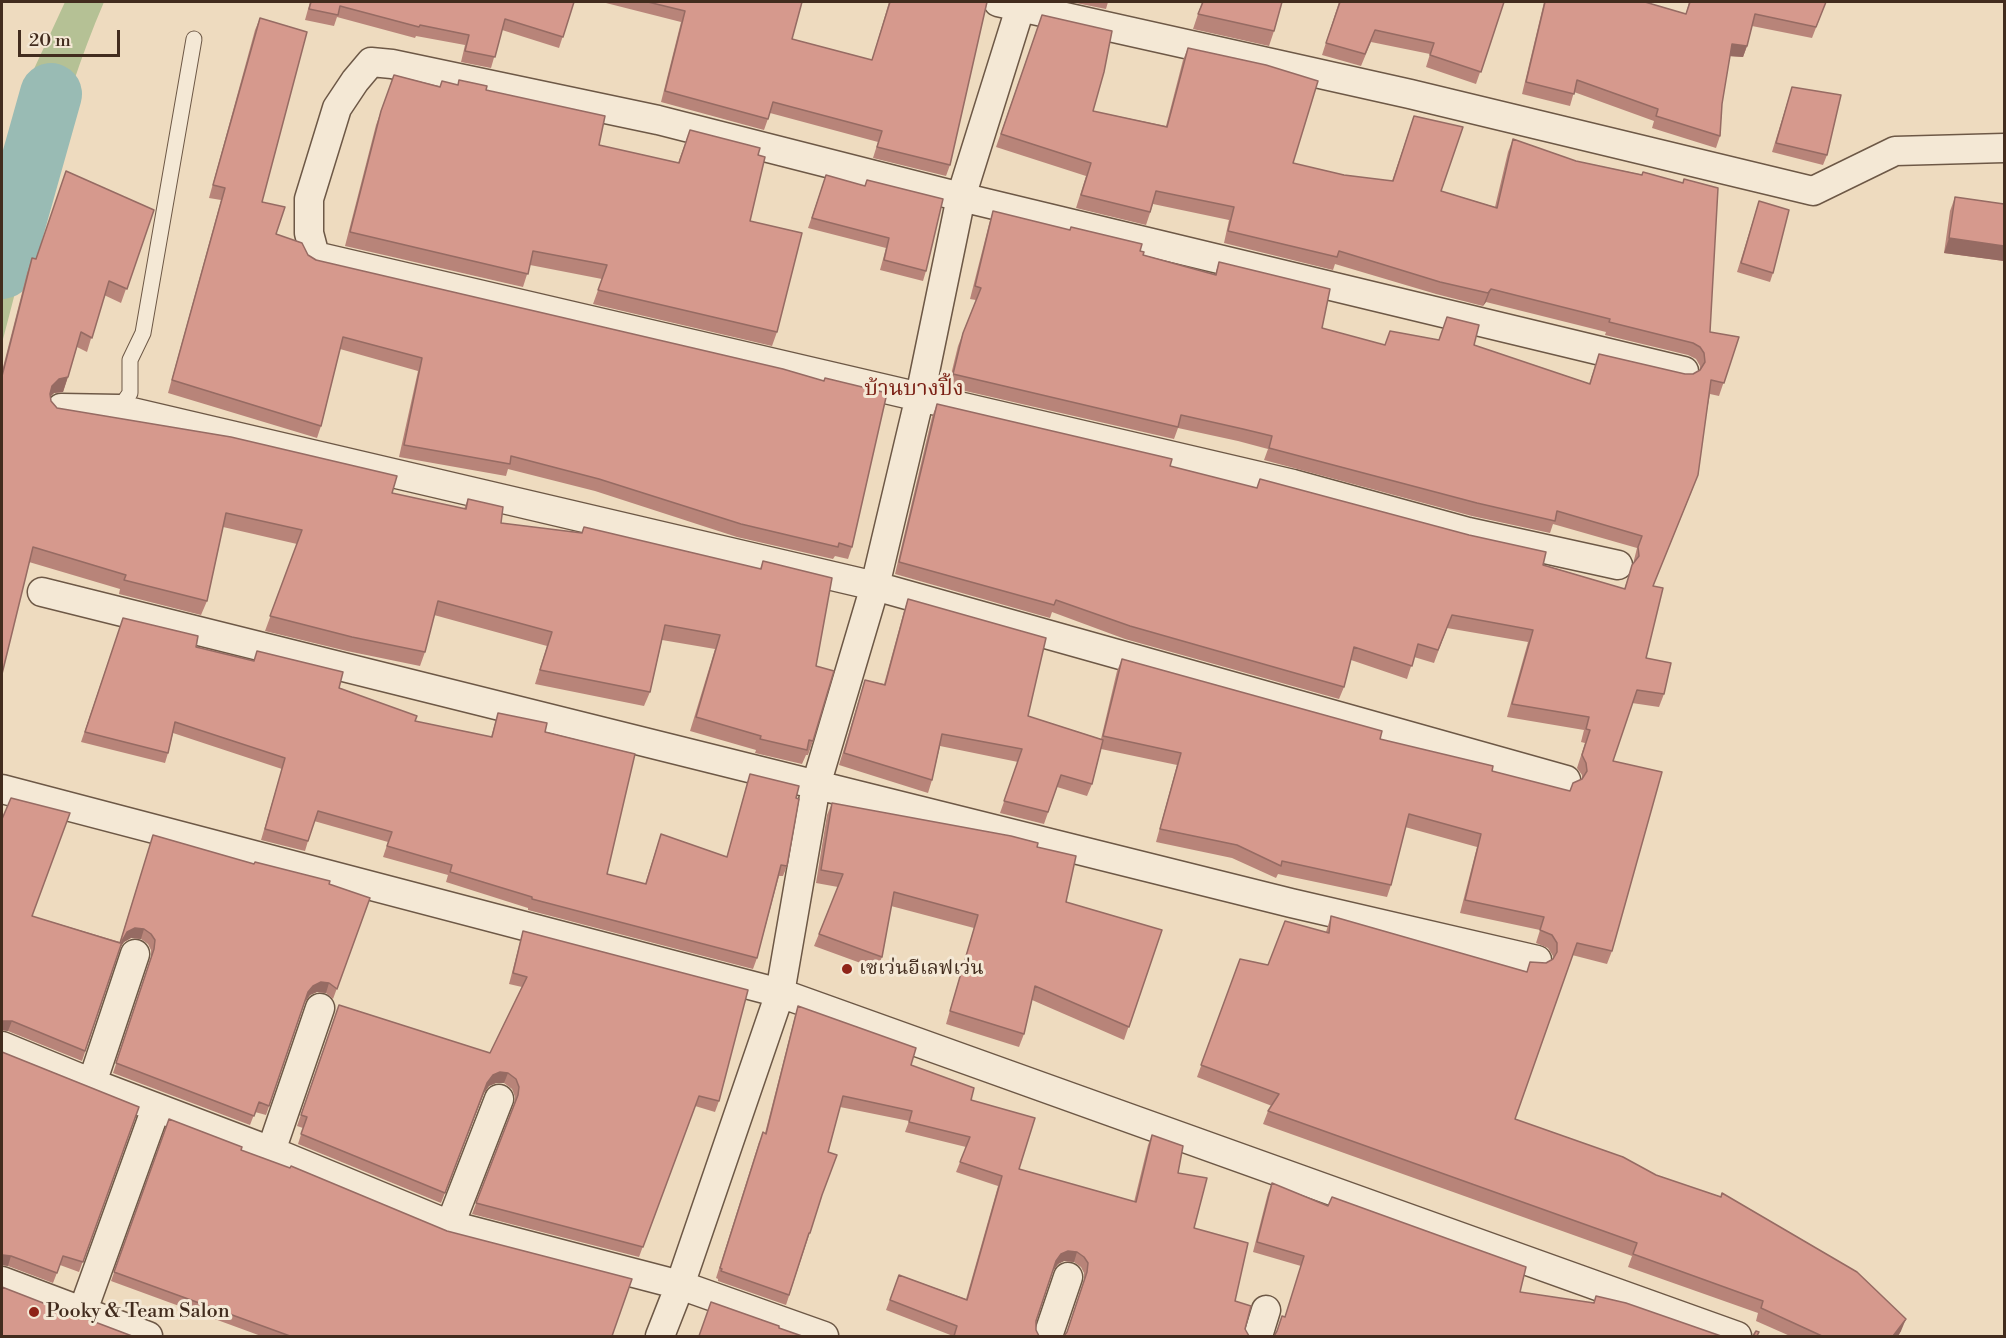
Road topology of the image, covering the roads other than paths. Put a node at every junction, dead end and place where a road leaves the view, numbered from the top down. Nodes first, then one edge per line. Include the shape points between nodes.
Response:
1 (1013, 3) edge
2 (194, 39) dead end
3 (2004, 148) edge
4 (961, 197) junction
5 (1684, 371) edge
6 (920, 396) junction
7 (61, 408) edge
8 (118, 409) junction
9 (1618, 565) dead end
10 (875, 586) junction
11 (42, 592) dead end
12 (1566, 780) dead end
13 (816, 785) junction
14 (2, 789) edge
15 (135, 954) dead end
16 (1537, 960) edge
17 (780, 993) junction
18 (320, 1008) dead end
19 (2, 1046) edge
20 (92, 1083) junction
21 (499, 1099) dead end
22 (156, 1108) junction
23 (271, 1151) junction
24 (450, 1225) junction
25 (1068, 1277) dead end
26 (2, 1281) edge
27 (680, 1285) junction
28 (82, 1313) junction
29 (148, 1336) edge
30 (660, 1336) edge
31 (824, 1336) edge
32 (1048, 1336) edge
33 (1737, 1336) edge

1 - 3 street via 1813,191 1896,151
1 - 4 street
2 - 8 lane via 143,333 130,360 130,393
4 - 5 street
4 - 6 street
4 - 6 street via 658,120 371,62 337,108 309,199 309,233 315,256
6 - 9 street via 1293,484 1468,532
6 - 10 street
7 - 8 street
8 - 10 street
10 - 12 street
10 - 13 street
11 - 13 street
13 - 16 street
13 - 17 street
14 - 17 street
15 - 20 street
17 - 27 street
17 - 33 street
18 - 23 street
19 - 20 street
20 - 22 street
21 - 24 street
22 - 23 street
22 - 28 street
23 - 24 street
24 - 27 street
25 - 32 street
26 - 28 street
27 - 30 street
27 - 31 street
28 - 29 street

